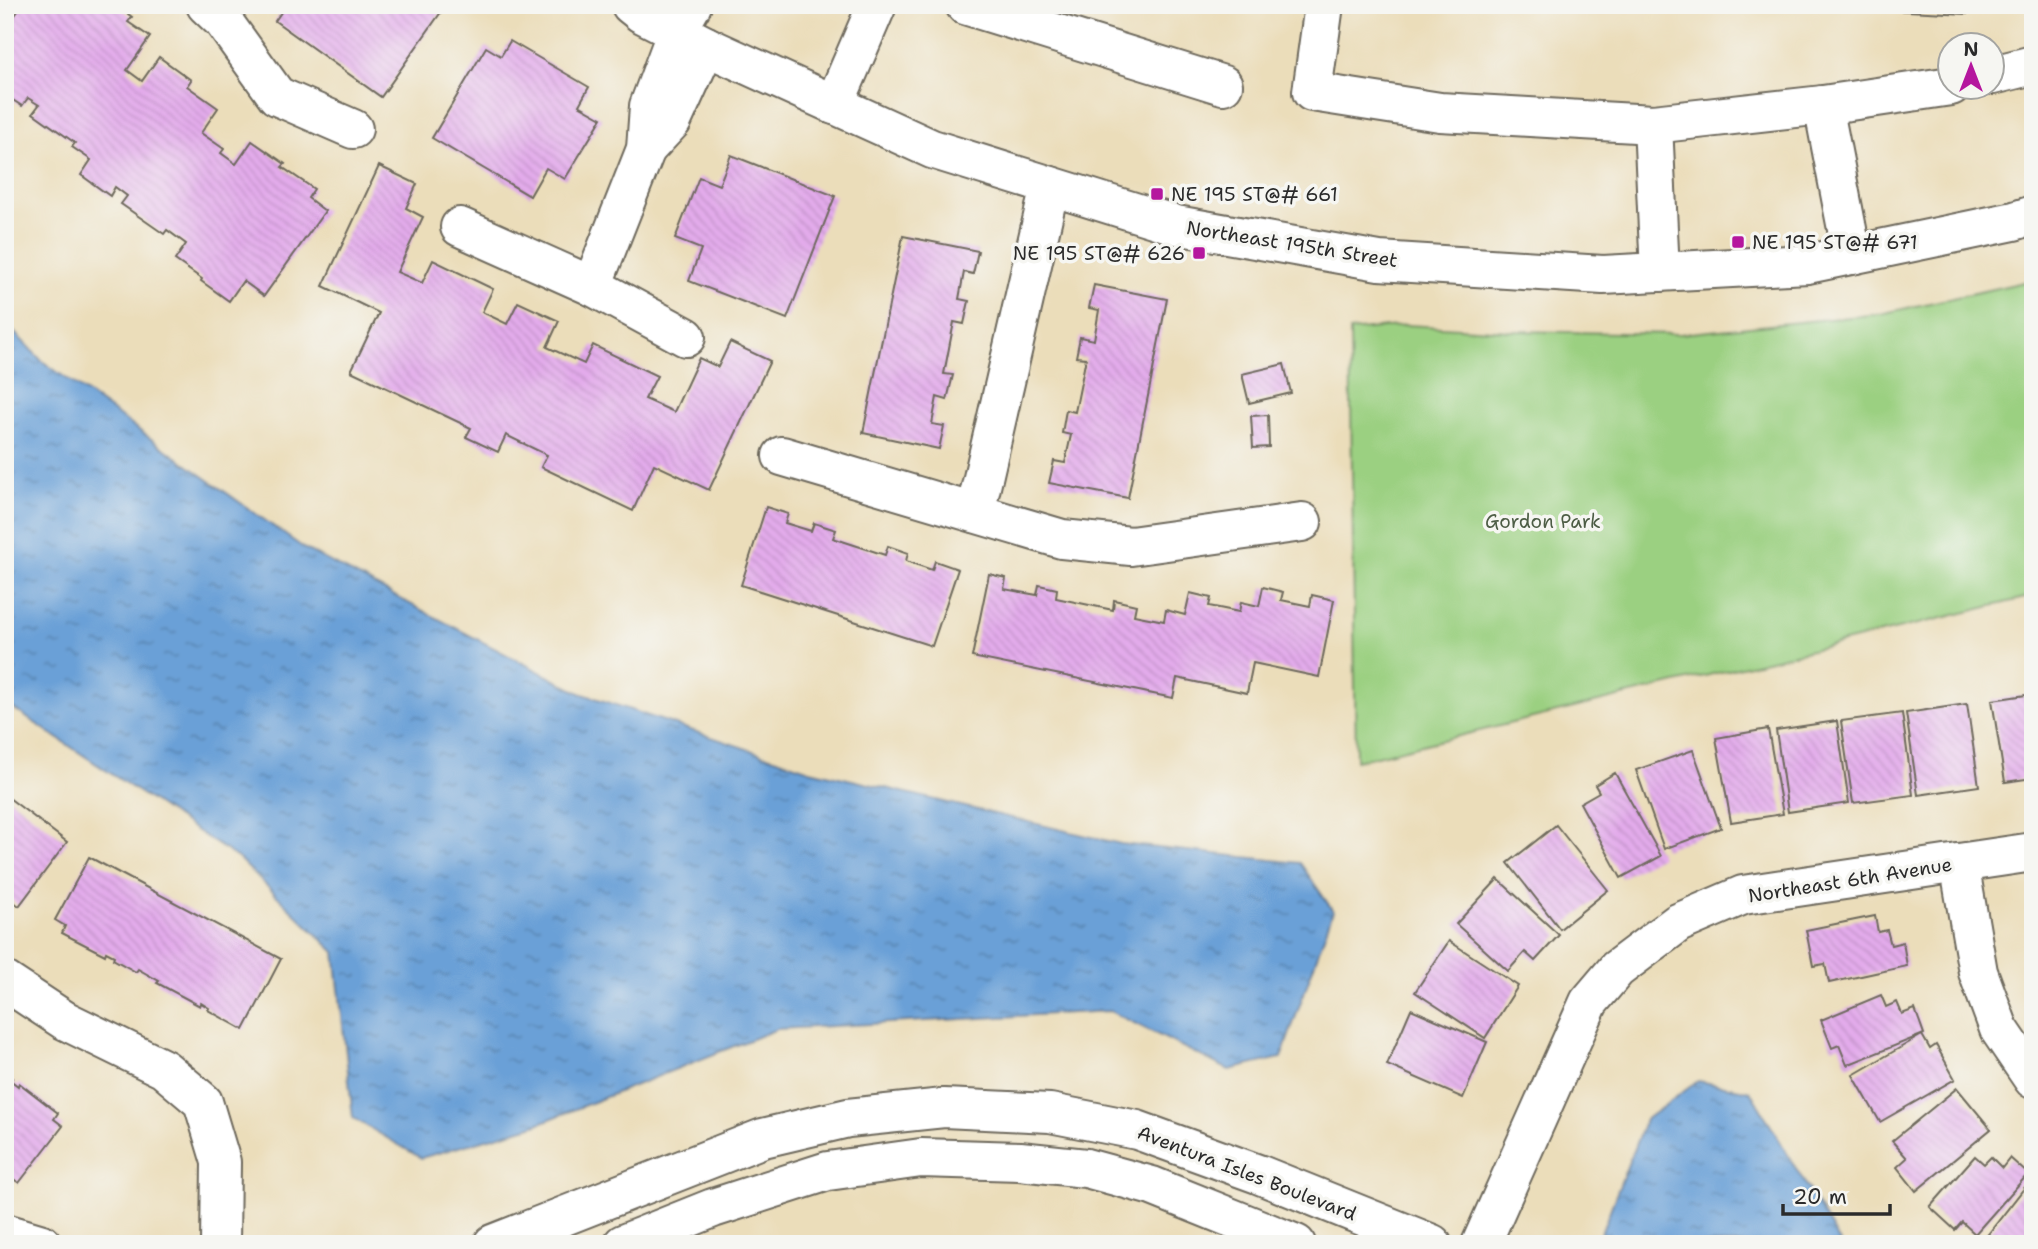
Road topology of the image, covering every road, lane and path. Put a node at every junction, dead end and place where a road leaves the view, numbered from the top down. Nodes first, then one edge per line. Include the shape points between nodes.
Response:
1 (631, 5) edge
2 (877, 5) edge
3 (965, 5) edge
4 (1324, 5) edge
5 (221, 11) edge
6 (692, 27) edge
7 (2033, 65) edge
8 (2007, 72) edge
9 (1223, 85) dead end
10 (1937, 88) edge
11 (834, 105) junction
12 (1823, 105) junction
13 (1653, 124) junction
14 (353, 129) dead end
15 (1050, 186) junction
16 (2033, 215) edge
17 (460, 227) dead end
18 (1852, 255) junction
19 (1660, 272) junction
20 (592, 286) junction
21 (686, 337) dead end
22 (782, 456) dead end
23 (975, 513) junction
24 (1302, 522) dead end
25 (2033, 852) edge
26 (1959, 863) junction
27 (5, 981) edge
28 (2033, 1079) edge
29 (5, 1233) edge
30 (41, 1244) edge
31 (220, 1244) edge
32 (493, 1244) edge
33 (623, 1244) edge
34 (1296, 1244) edge
35 (1432, 1244) edge
36 (1481, 1244) edge

1 - 6 street, Northeast 195th Street via 641,13
2 - 11 street
3 - 9 street
4 - 13 street via 1312,92 1440,112
5 - 14 street via 277,96
6 - 11 street, Northeast 195th Street
6 - 20 street via 649,106 646,149
7 - 8 street
10 - 12 street
11 - 15 street, Northeast 195th Street via 932,149
12 - 13 street
12 - 18 street
13 - 19 street
15 - 19 street, Northeast 195th Street via 1176,225 1379,261 1603,275
15 - 23 street
16 - 18 street, Northeast 195th Street
17 - 20 street
18 - 19 street, Northeast 195th Street via 1808,264
20 - 21 street
22 - 23 street
23 - 24 street via 1062,539 1132,546
25 - 26 street, Northeast 6th Avenue
26 - 28 street via 1978,972 1999,1029
26 - 36 street, Northeast 6th Avenue via 1743,895 1678,923 1617,969 1589,1002
27 - 31 street via 64,1020 164,1069 203,1102 220,1162
29 - 30 street
32 - 35 street, Aventura Isles Boulevard via 763,1138 848,1118 944,1108 1050,1113 1137,1130
33 - 34 street via 713,1208 828,1171 921,1158 1086,1168 1152,1186

